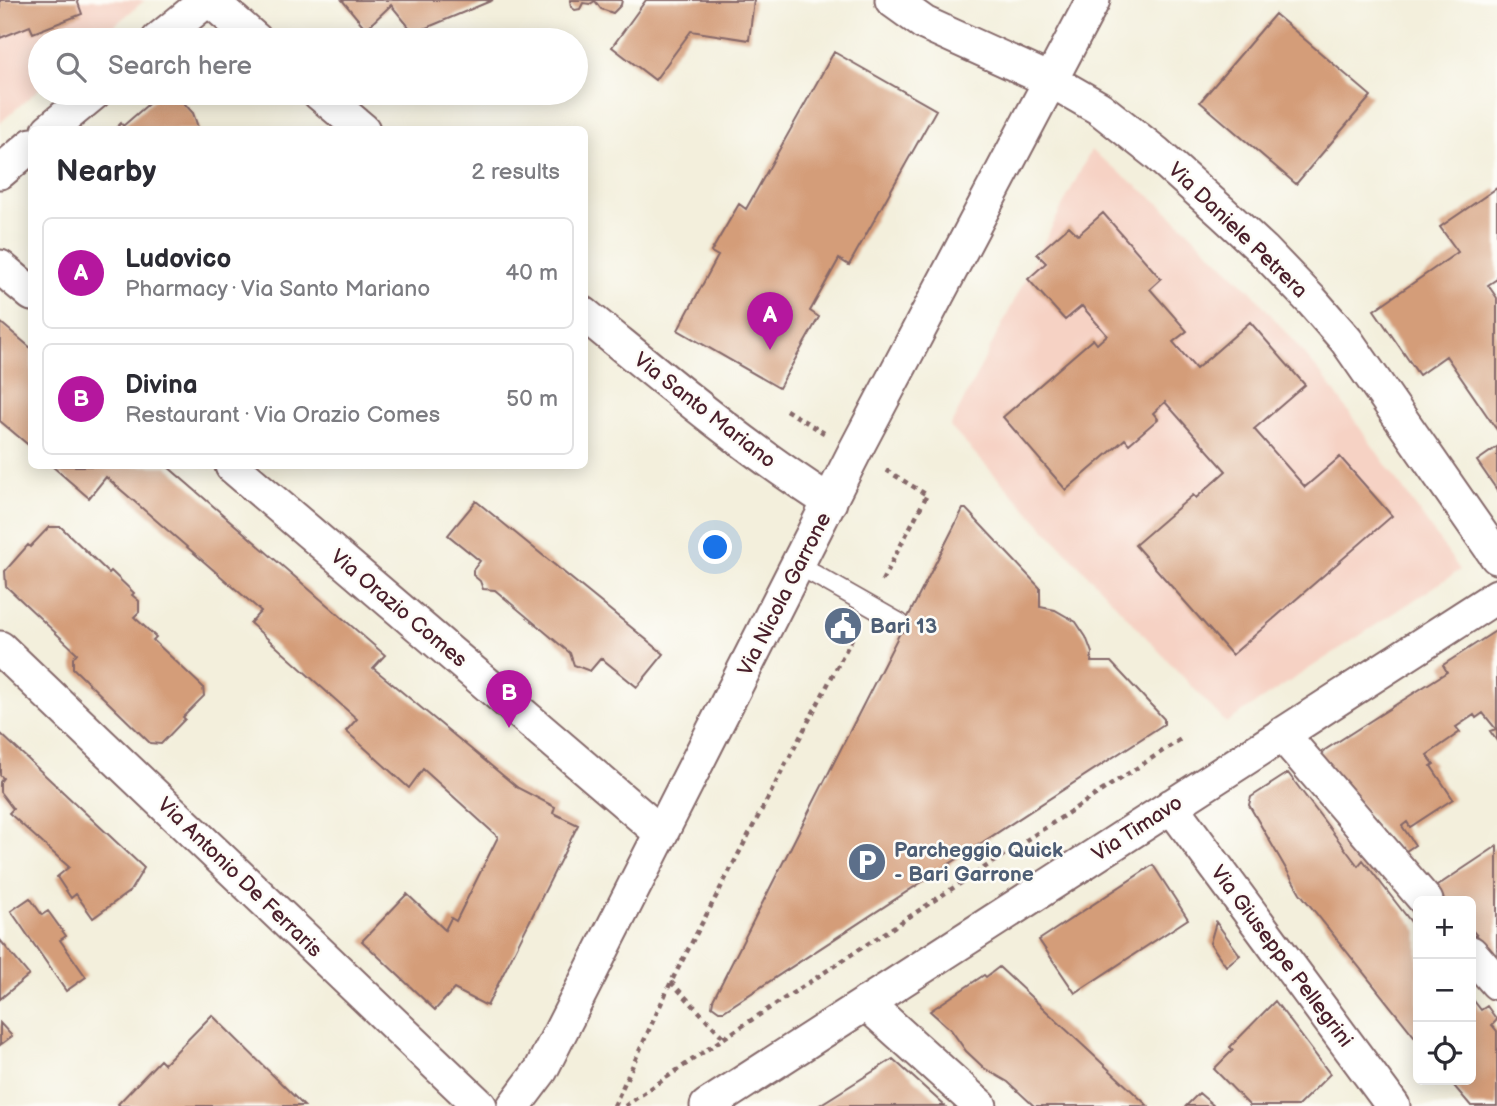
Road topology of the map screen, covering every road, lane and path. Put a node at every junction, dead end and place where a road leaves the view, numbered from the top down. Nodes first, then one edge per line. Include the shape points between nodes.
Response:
1 (209, 0) edge
2 (892, 0) edge
3 (1094, 0) edge
4 (173, 28) edge
5 (242, 28) edge
6 (1052, 80) junction
7 (79, 105) edge
8 (333, 105) edge
9 (54, 126) edge
10 (358, 126) edge
11 (28, 148) edge
12 (0, 172) edge
13 (0, 268) edge
14 (28, 291) edge
15 (588, 317) edge
16 (786, 410) dead end
17 (855, 451) junction
18 (236, 469) edge
19 (830, 502) junction
20 (1497, 556) edge
21 (798, 565) junction
22 (1497, 596) edge
23 (869, 607) junction
24 (900, 623) dead end
25 (0, 648) edge
26 (1282, 734) junction
27 (1184, 737) dead end
28 (1171, 806) junction
29 (661, 833) junction
30 (1422, 896) edge
31 (1476, 959) edge
32 (671, 982) junction
33 (1497, 983) edge
34 (866, 1003) junction
35 (723, 1038) junction
36 (480, 1106) edge
37 (514, 1106) edge
38 (614, 1106) edge
39 (625, 1106) edge
40 (707, 1106) edge
41 (980, 1106) edge
42 (1393, 1106) edge

1 - 4 street
1 - 5 street
2 - 6 street, Via Daniele Petrera via 924,23
3 - 6 street, Via Nicola Garrone
6 - 17 street, Via Nicola Garrone
6 - 20 street, Via Daniele Petrera via 1099,108 1156,153 1311,300 1346,340
7 - 9 street
8 - 10 street
11 - 12 street
13 - 14 street
15 - 19 street, Via Santo Mariano via 722,427
16 - 17 path
17 - 19 street, Via Nicola Garrone
17 - 23 path via 927,495
18 - 29 street, Via Orazio Comes
19 - 21 street, Via Nicola Garrone
21 - 23 lane
21 - 29 street, Via Nicola Garrone
22 - 26 street, Via Timavo
23 - 24 lane
23 - 32 path
25 - 36 street, Via Antonio De Ferraris
26 - 28 street, Via Timavo
26 - 30 street
27 - 35 path
28 - 34 street, Via Timavo
28 - 42 street, Via Giuseppe Pellegrini
29 - 37 street, Via Nicola Garrone via 541,1070
31 - 33 street
32 - 35 path
32 - 38 path
34 - 40 street, Via Timavo
34 - 41 street
35 - 39 path

